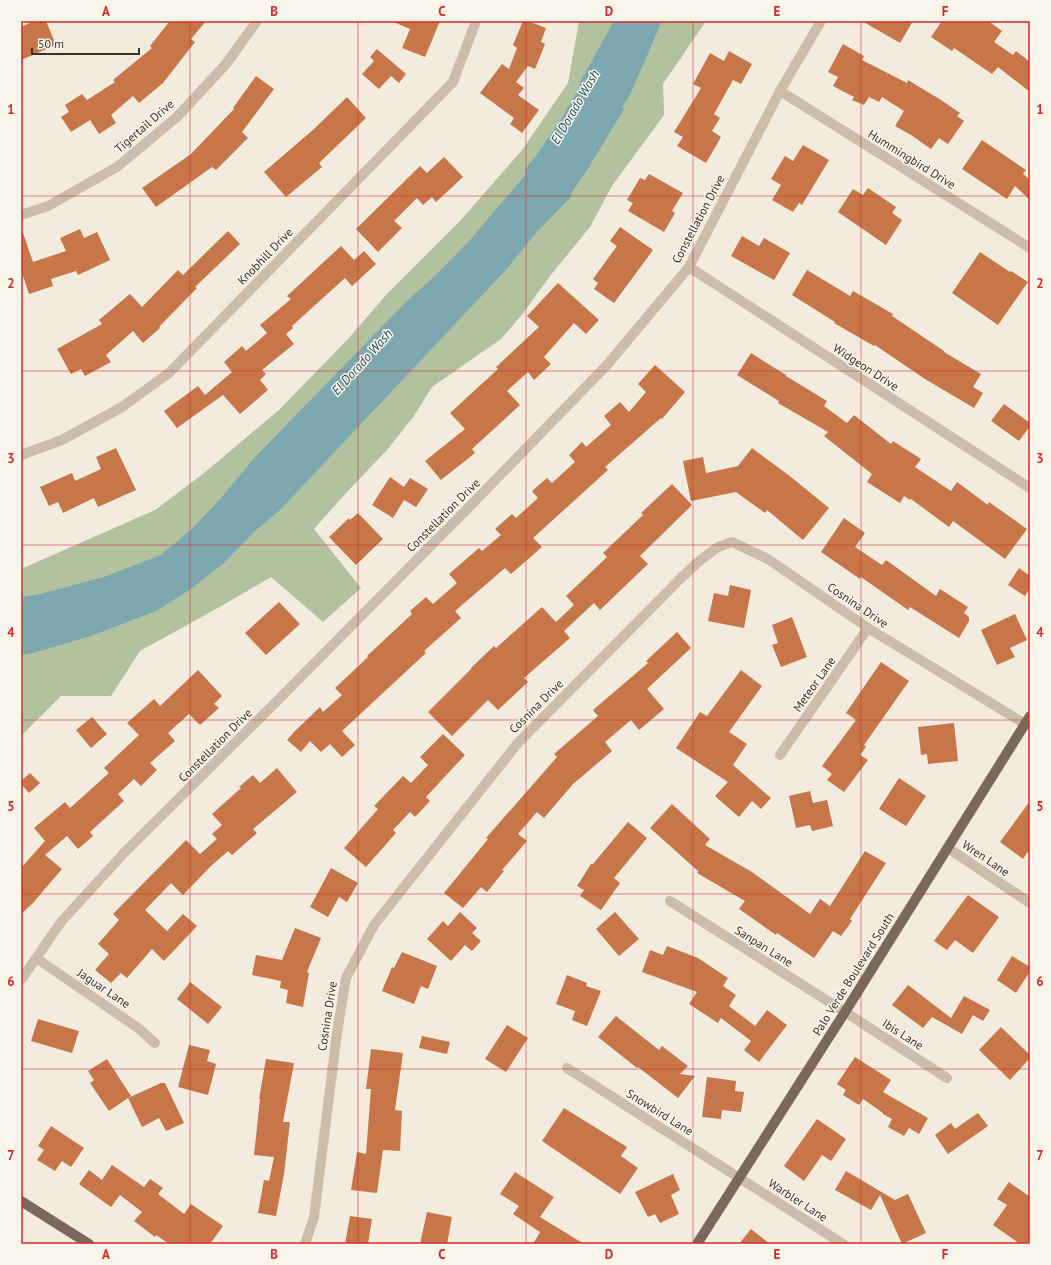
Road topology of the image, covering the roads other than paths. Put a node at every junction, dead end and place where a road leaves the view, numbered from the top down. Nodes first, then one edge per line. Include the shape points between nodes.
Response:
1 (257, 21) edge
2 (476, 21) edge
3 (820, 21) edge
4 (780, 91) junction
5 (21, 215) edge
6 (1030, 248) edge
7 (689, 267) junction
8 (21, 455) edge
9 (1030, 488) edge
10 (868, 628) junction
11 (1028, 720) edge
12 (780, 755) dead end
13 (948, 848) junction
14 (670, 901) dead end
15 (1030, 903) edge
16 (36, 958) junction
17 (21, 980) edge
18 (845, 1012) junction
19 (155, 1043) dead end
20 (567, 1068) dead end
21 (947, 1078) dead end
22 (739, 1178) junction
23 (21, 1201) edge
24 (85, 1243) edge
25 (305, 1244) edge
26 (697, 1244) edge
27 (843, 1244) edge

1 - 5 street, Tigertail Drive via 226,64 177,116 117,167 48,206
2 - 8 street, Knobhill Drive via 453,82 169,373 122,407 62,440
3 - 4 street, Constellation Drive
4 - 6 street, Hummingbird Drive
4 - 7 street, Constellation Drive
7 - 9 street, Widgeon Drive
7 - 16 street, Constellation Drive via 607,365 124,853 60,922
10 - 11 street, Cosnina Drive
10 - 12 street, Meteor Lane
10 - 25 street, Cosnina Drive via 768,559 732,542 718,547 698,562 517,744 374,925 346,978 314,1217
11 - 13 main road, Palo Verde Boulevard South
13 - 15 street, Wren Lane
13 - 18 main road, Palo Verde Boulevard South
14 - 18 street, Sanpan Lane
16 - 17 street, Constellation Drive
16 - 19 street, Jaguar Lane via 138,1028
18 - 21 street, Ibis Lane
18 - 22 main road, Palo Verde Boulevard South
20 - 22 street, Snowbird Lane
22 - 26 main road, Palo Verde Boulevard South
22 - 27 street, Warbler Lane
23 - 24 main road

